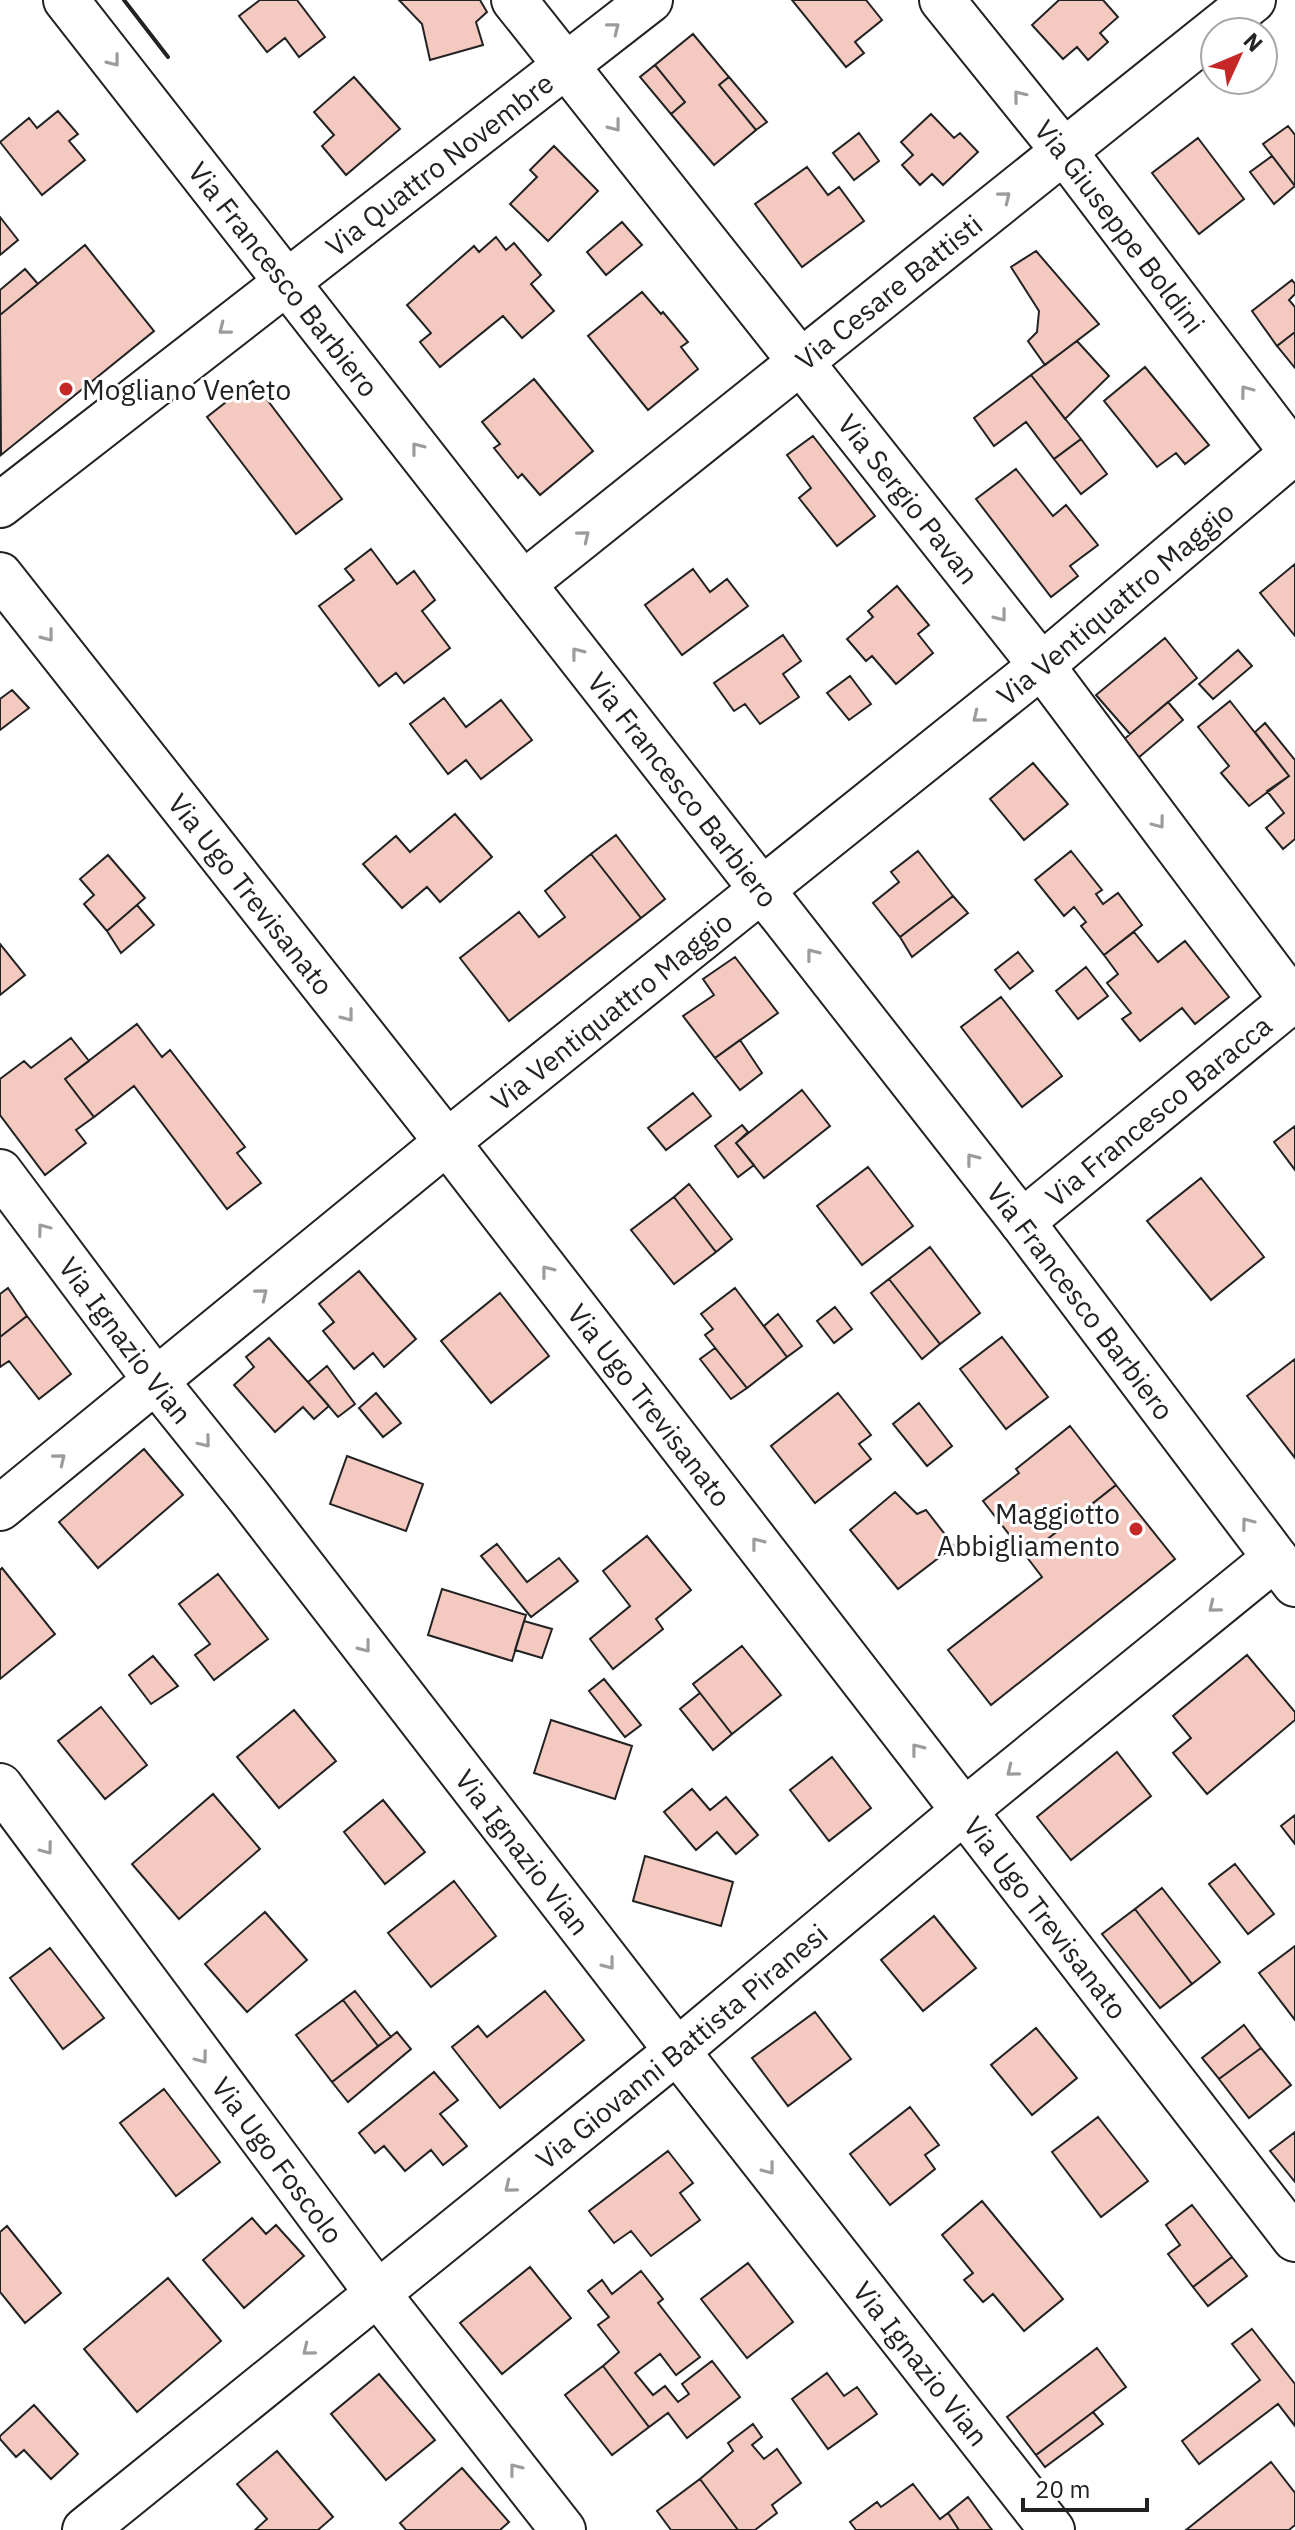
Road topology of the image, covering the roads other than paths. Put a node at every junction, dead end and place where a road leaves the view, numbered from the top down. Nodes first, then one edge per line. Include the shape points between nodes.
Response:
1 (66, 0) edge
2 (514, 0) edge
3 (650, 0) edge
4 (942, 0) edge
5 (1253, 0) edge
6 (567, 64) junction
7 (1063, 150) junction
8 (286, 281) junction
9 (800, 361) junction
10 (1294, 454) edge
11 (0, 505) edge
12 (0, 575) edge
13 (523, 584) junction
14 (1041, 666) junction
15 (763, 891) junction
16 (1294, 1001) edge
17 (447, 1142) junction
18 (0, 1172) edge
19 (1022, 1222) junction
20 (156, 1381) junction
21 (0, 1508) edge
22 (1285, 1571) edge
23 (0, 1786) edge
24 (964, 1811) junction
25 (677, 2051) junction
26 (1295, 2239) edge
27 (378, 2294) junction
28 (85, 2530) edge
29 (563, 2530) edge
30 (1052, 2530) edge

1 -> 8 street, Via Francesco Barbiero
2 - 6 street, Via Sergio Pavan
6 -> 3 street, Via Quattro Novembre
7 -> 4 street, Via Giuseppe Boldini
5 - 7 street, Via Cesare Battisti
6 - 8 street, Via Quattro Novembre
6 -> 9 street, Via Sergio Pavan
9 -> 7 street, Via Cesare Battisti
10 -> 7 street, Via Giuseppe Boldini
8 -> 11 street, Via Quattro Novembre
13 -> 8 street, Via Francesco Barbiero
13 -> 9 street, Via Cesare Battisti
9 -> 14 street, Via Sergio Pavan
10 - 14 street, Via Ventiquattro Maggio
12 -> 17 street, Via Ugo Trevisanato
15 -> 13 street, Via Francesco Barbiero
14 -> 15 street, Via Ventiquattro Maggio
14 -> 16 street, Via Sergio Pavan
15 - 17 street, Via Ventiquattro Maggio
19 -> 15 street, Via Francesco Barbiero
16 - 19 street, Via Francesco Baracca
20 -> 17 street, Via Ventiquattro Maggio
24 -> 17 street, Via Ugo Trevisanato
20 -> 18 street, Via Ignazio Vian
22 -> 19 street, Via Francesco Barbiero
21 -> 20 street, Via Ventiquattro Maggio
20 -> 25 street, Via Ignazio Vian
22 -> 24 street, Via Giovanni Battista Piranesi
23 -> 27 street, Via Ugo Foscolo
24 - 25 street, Via Giovanni Battista Piranesi
24 - 26 street, Via Ugo Trevisanato
25 -> 27 street, Via Giovanni Battista Piranesi
25 -> 30 street, Via Ignazio Vian
27 -> 28 street, Via Giovanni Battista Piranesi
29 -> 27 street, Via Ugo Foscolo

